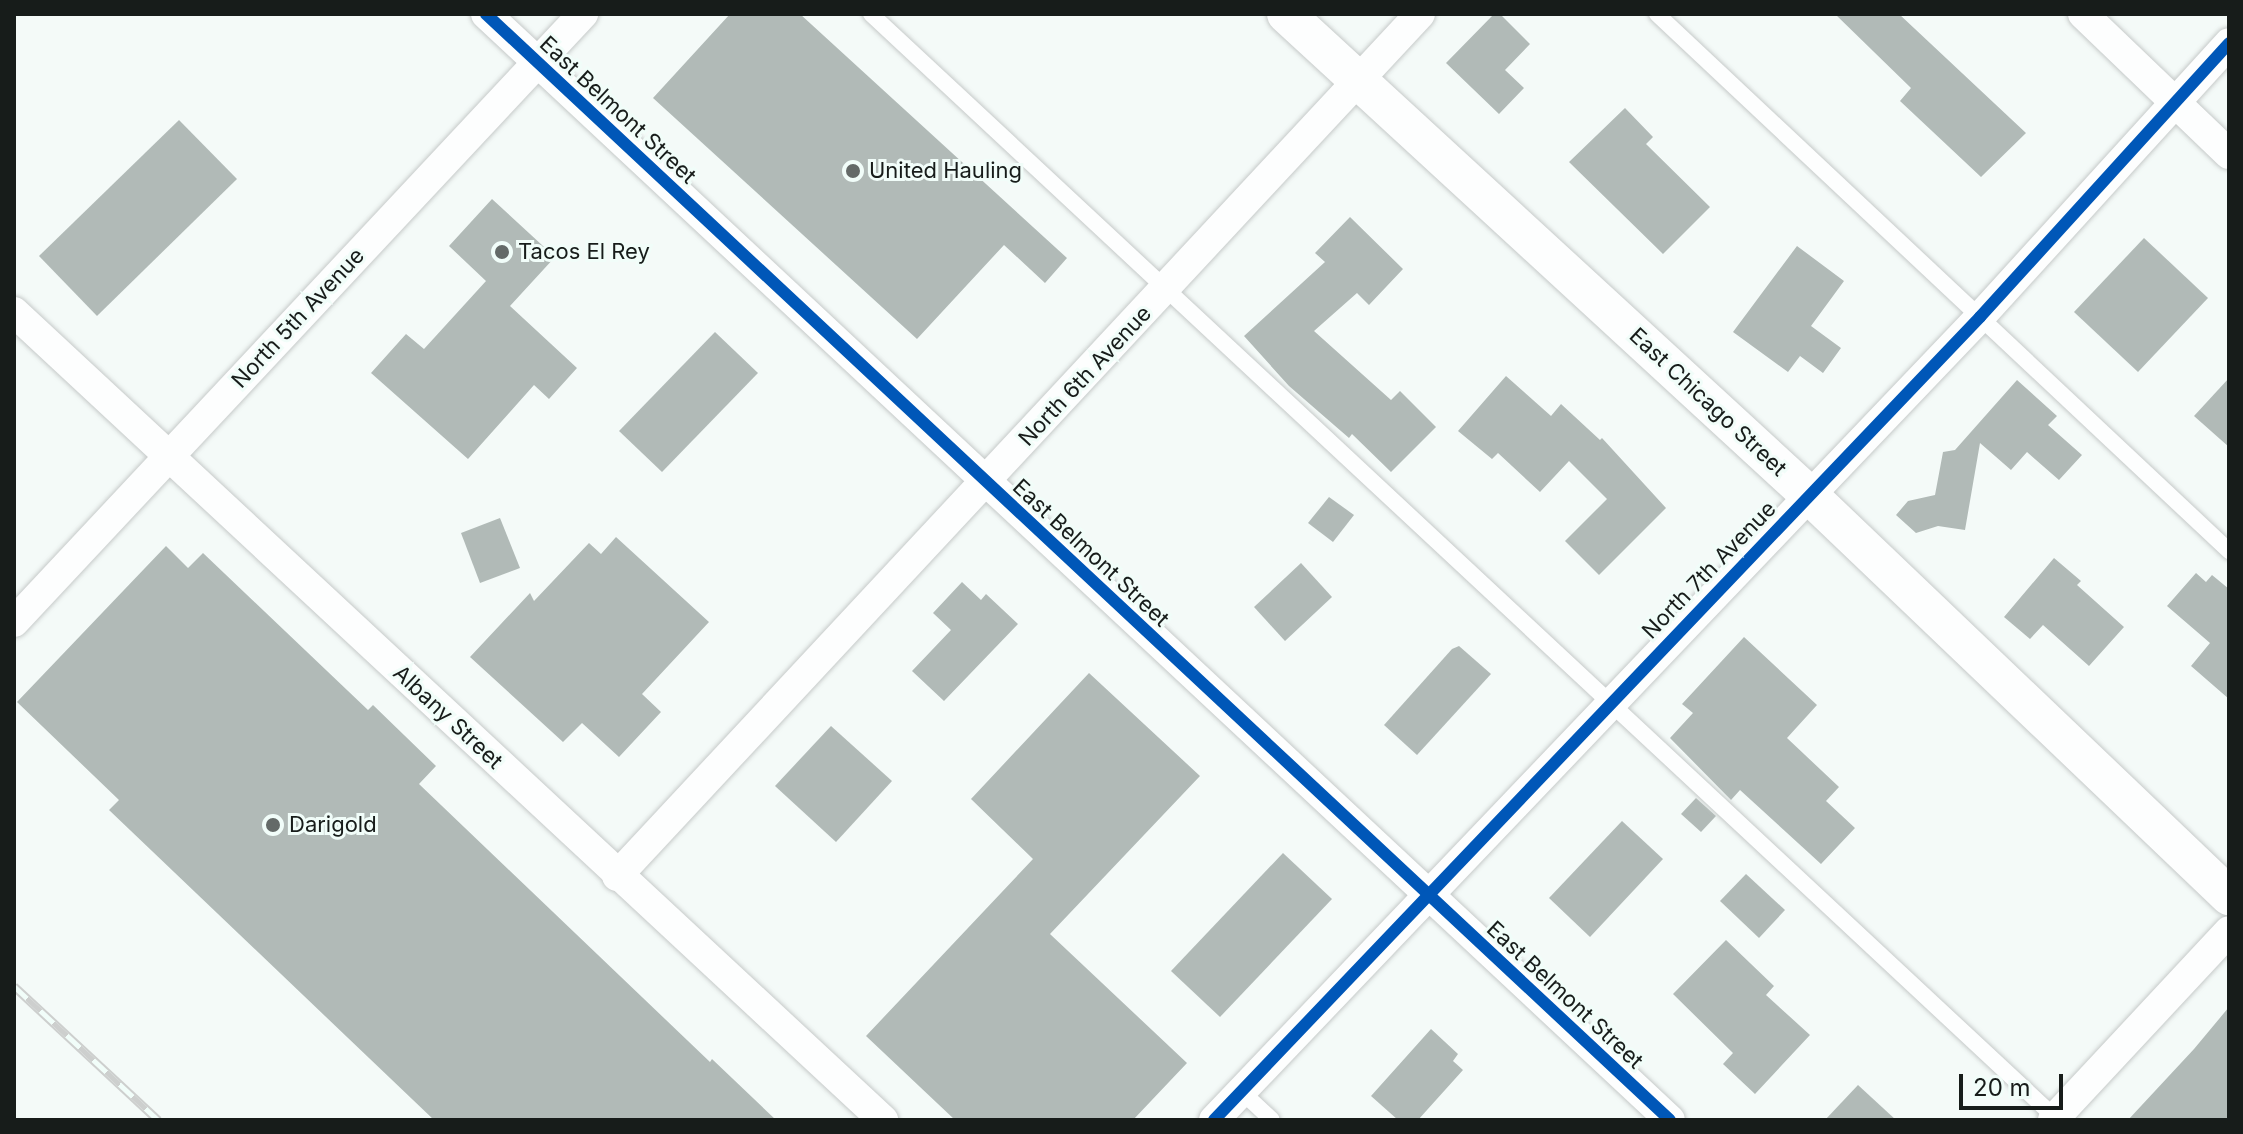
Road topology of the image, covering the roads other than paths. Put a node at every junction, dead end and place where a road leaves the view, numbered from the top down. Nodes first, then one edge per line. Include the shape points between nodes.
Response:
1 (486, 14) edge
2 (583, 14) edge
3 (871, 14) edge
4 (1286, 14) edge
5 (1420, 14) edge
6 (1657, 14) edge
7 (2083, 14) edge
8 (2229, 43) edge
9 (538, 62) junction
10 (1356, 80) junction
11 (2175, 101) junction
12 (2229, 154) edge
13 (1166, 289) junction
14 (14, 312) edge
15 (1980, 317) junction
16 (169, 456) junction
17 (986, 482) junction
18 (1809, 495) junction
19 (2229, 551) edge
20 (15, 619) edge
21 (1610, 702) junction
22 (617, 876) junction
23 (1429, 896) junction
24 (2229, 896) edge
25 (2229, 931) edge
26 (1241, 1091) junction
27 (2055, 1119) edge
28 (883, 1120) edge
29 (1214, 1120) edge
30 (1272, 1120) edge
31 (1670, 1120) edge

1 - 9 street, East Belmont Street
2 - 9 street, North 5th Avenue
3 - 13 lane
4 - 10 street, East Chicago Street
5 - 10 street, North 6th Avenue
6 - 15 lane
7 - 11 street
8 - 11 street, North 7th Avenue
9 - 16 street, North 5th Avenue
9 - 17 street, East Belmont Street
10 - 13 street, North 6th Avenue
10 - 18 street, East Chicago Street
11 - 12 street
11 - 15 street, North 7th Avenue
13 - 17 street, North 6th Avenue
13 - 21 lane
14 - 16 street, Albany Street
15 - 18 street, North 7th Avenue
15 - 19 lane
16 - 20 street, North 5th Avenue
16 - 22 street, Albany Street
17 - 22 street, North 6th Avenue
17 - 23 street, East Belmont Street
18 - 21 street, North 7th Avenue
18 - 24 street, East Chicago Street
21 - 23 street, North 7th Avenue
21 - 27 lane
22 - 28 street, Albany Street
23 - 26 street, North 7th Avenue
23 - 31 street, East Belmont Street
25 - 27 street
26 - 29 street, North 7th Avenue
26 - 30 lane

